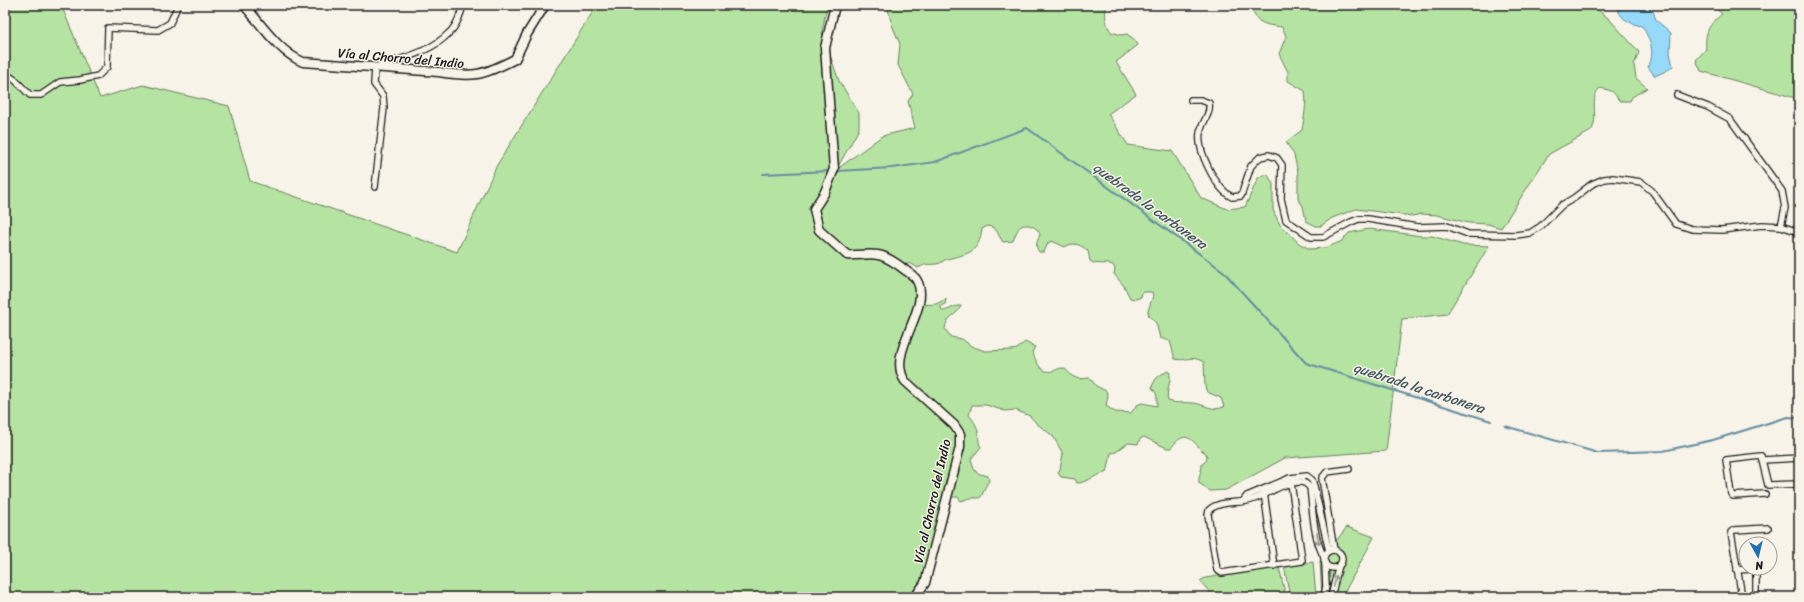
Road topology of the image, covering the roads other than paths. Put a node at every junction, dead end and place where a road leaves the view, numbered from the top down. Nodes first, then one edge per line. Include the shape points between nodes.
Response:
1 (178, 5) edge
2 (244, 5) edge
3 (463, 5) edge
4 (545, 5) edge
5 (836, 5) edge
6 (375, 67) junction
7 (5, 73) edge
8 (1677, 94) dead end
9 (1191, 100) dead end
10 (375, 187) dead end
11 (1780, 226) junction
12 (1799, 232) edge
13 (1799, 458) edge
14 (1763, 460) junction
15 (1349, 469) dead end
16 (1291, 480) junction
17 (1799, 484) edge
18 (1264, 492) junction
19 (1765, 494) dead end
20 (1317, 520) junction
21 (1768, 528) dead end
22 (1331, 550) junction
23 (1324, 560) junction
24 (1339, 565) junction
25 (1274, 566) junction
26 (1737, 570) junction
27 (915, 597) edge
28 (1324, 597) edge
29 (1331, 597) edge
30 (1742, 597) edge
31 (1756, 597) edge

1 - 7 street via 170,23 158,30 108,28 107,67 98,76 60,82 41,95 30,95
2 - 6 street, Vía al Chorro del Indio via 293,58 304,62
3 - 6 street via 450,33 439,41 414,55
4 - 6 street, Vía al Chorro del Indio via 515,59 479,75
5 - 27 street, Vía al Chorro del Indio via 825,48 834,169 825,192 814,209 819,230 847,255 878,255 902,267 916,279 921,290 920,305 902,351 901,375 954,425 960,434 960,447 925,583
6 - 10 street via 374,84 383,96 384,108
8 - 11 street via 1730,119 1782,191 1785,208
9 - 11 street via 1209,103 1209,112 1200,134 1202,151 1206,163 1226,192 1232,197 1241,196 1253,162 1264,155 1277,158 1282,165 1281,199 1284,216 1311,237 1323,237 1351,222 1368,219 1417,227 1447,226 1468,234 1530,233 1541,226 1562,204 1592,184 1613,178 1641,182 1652,191 1676,224 1692,230 1722,230 1757,225
11 - 12 street
13 - 14 street
14 - 17 street via 1768,485
14 - 19 street via 1760,456 1728,458 1726,462 1733,496
15 - 22 street via 1327,472 1322,478
16 - 18 street
16 - 20 street via 1307,476 1312,480
16 - 25 street via 1302,560
18 - 25 street
18 - 25 street via 1247,496 1244,500 1217,505 1209,510 1208,515 1217,570 1222,573
20 - 22 street
20 -> 23 street via 1319,546
21 - 26 street via 1732,530
22 - 23 street
22 - 24 street via 1341,555
23 - 24 street via 1331,568
23 - 28 street
29 -> 24 street
26 - 30 street
26 - 31 street via 1756,571

